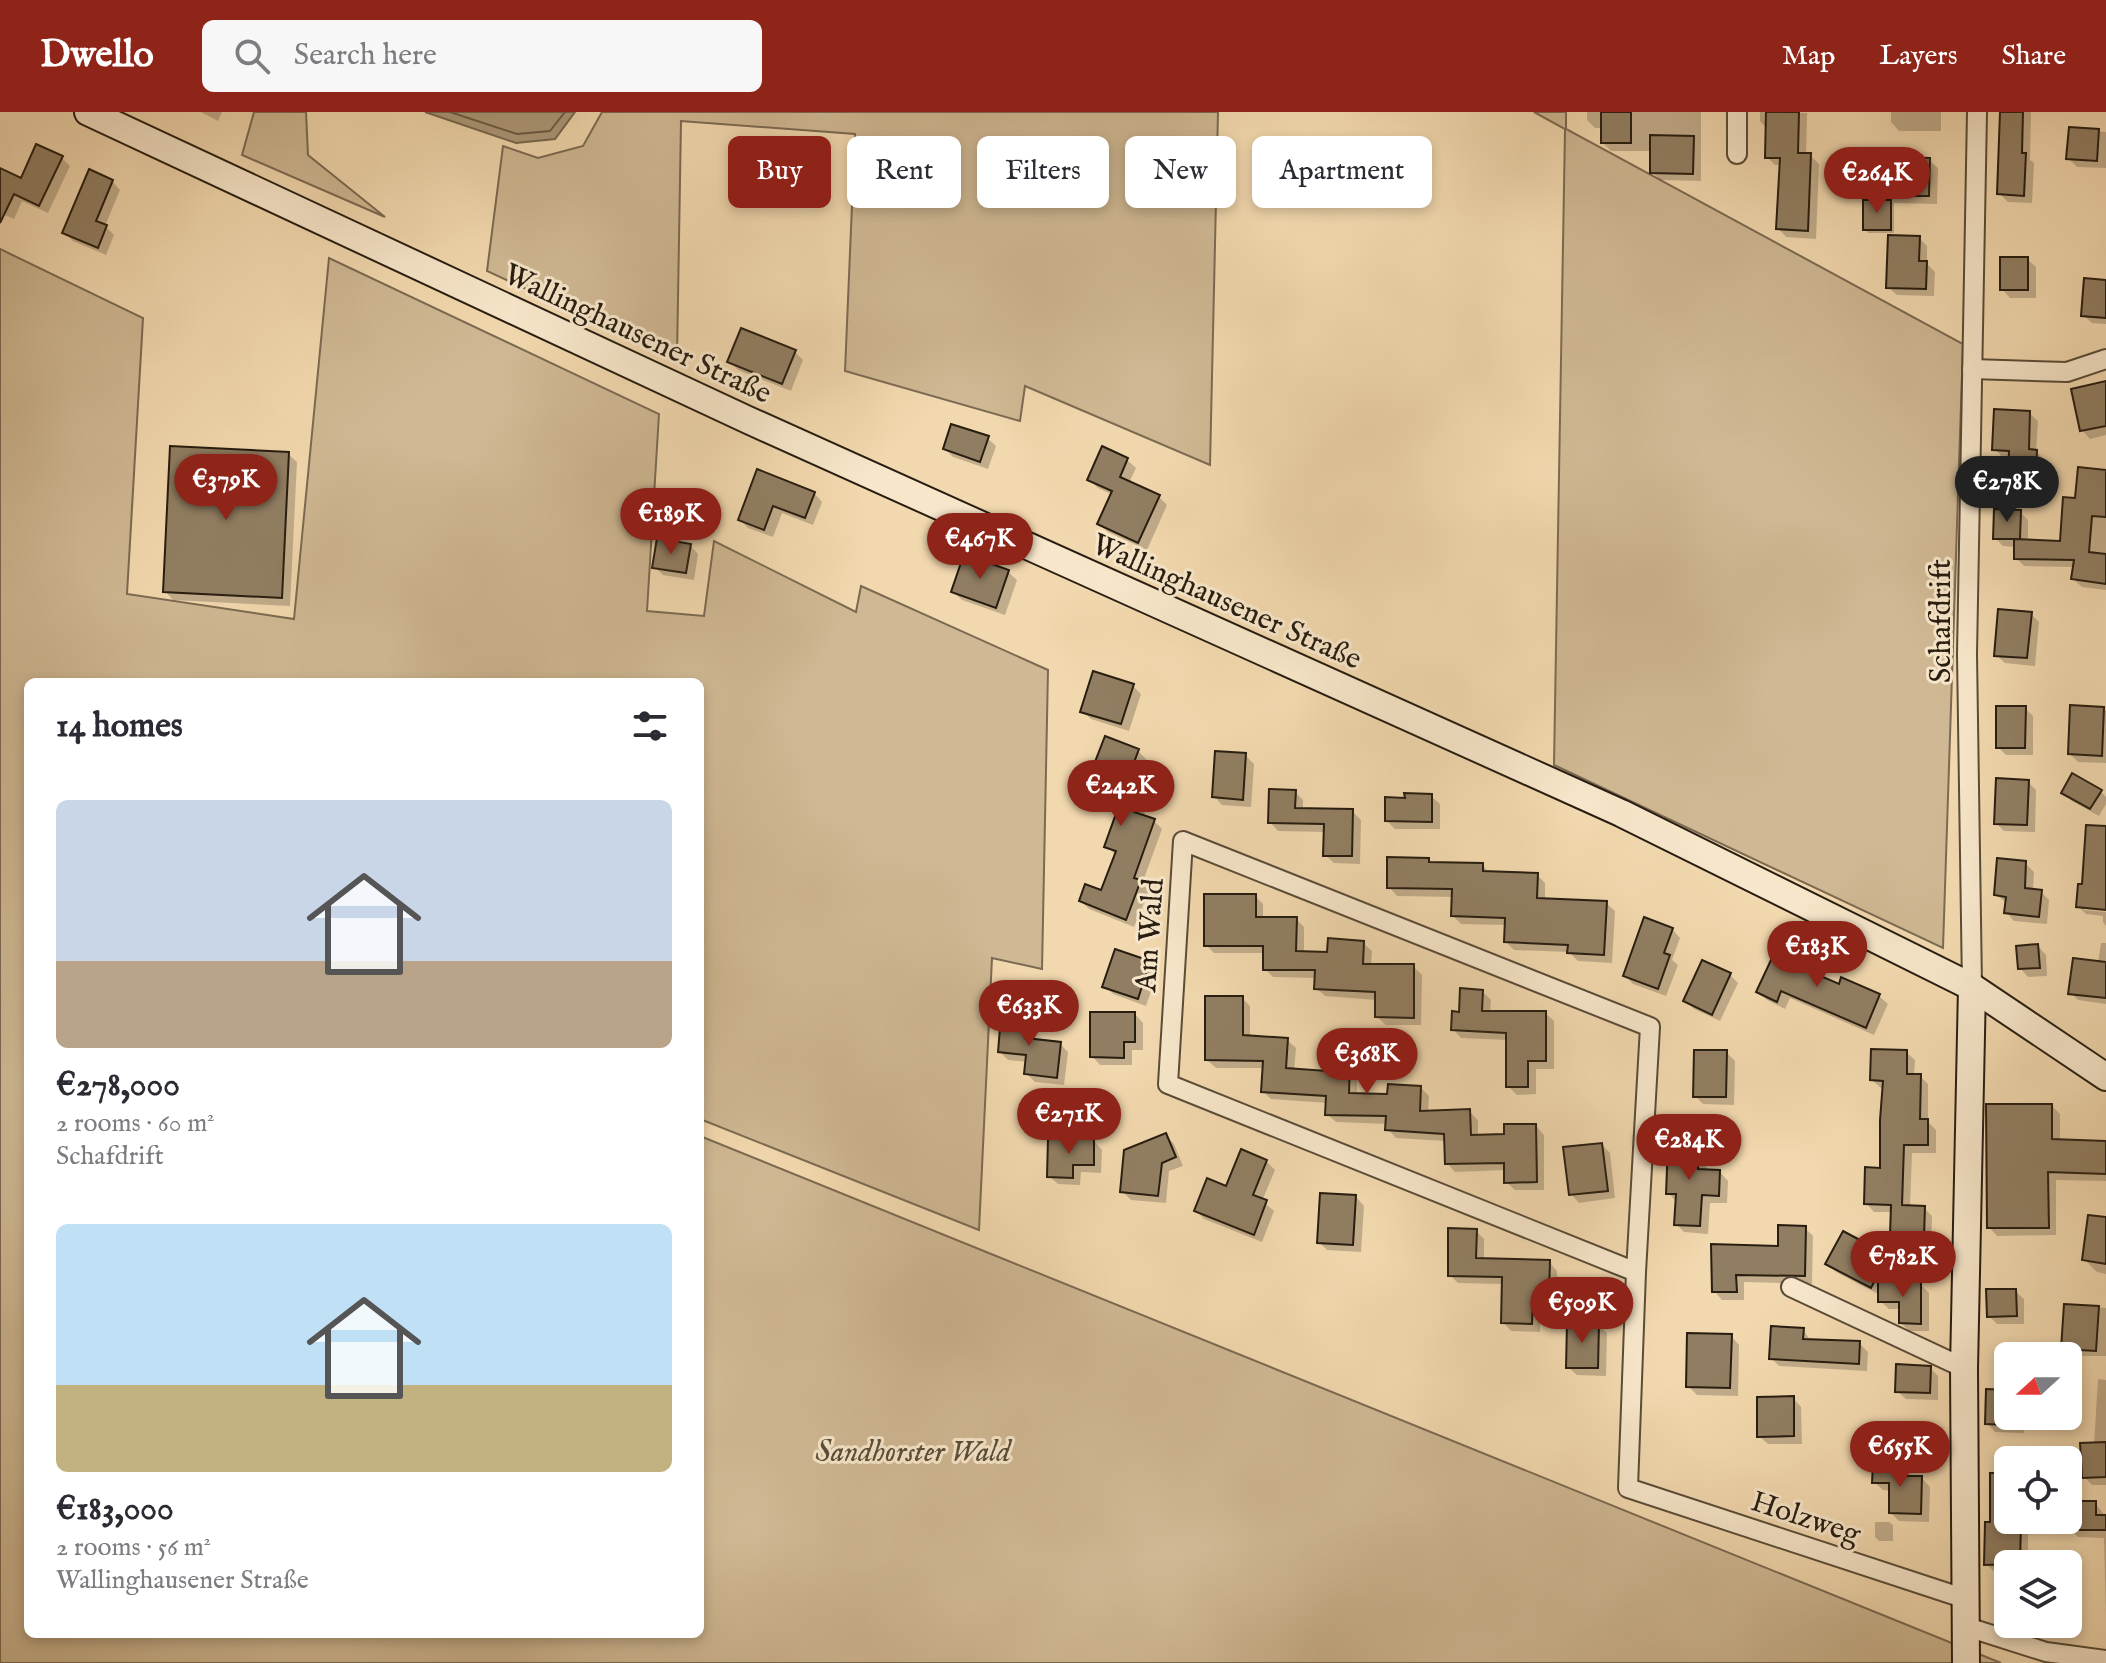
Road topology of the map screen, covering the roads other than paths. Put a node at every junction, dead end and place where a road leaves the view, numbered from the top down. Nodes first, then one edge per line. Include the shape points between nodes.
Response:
1 (88, 112) edge
2 (1737, 112) edge
3 (1977, 112) edge
4 (1737, 154) dead end
5 (2106, 359) edge
6 (1972, 369) junction
7 (1972, 987) junction
8 (2106, 1077) edge
9 (1636, 1272) junction
10 (1791, 1287) dead end
11 (1964, 1368) junction
12 (1628, 1488) joint
13 (1966, 1599) junction
14 (1964, 1626) junction
15 (2106, 1660) edge
16 (1966, 1663) edge

1 - 7 street, Wallinghausener Straße via 748,420 1621,813
2 - 4 street
3 - 6 street, Schafdrift
5 - 6 street via 2067,372
6 - 7 street, Schafdrift via 1967,654
7 - 8 street, Wallinghausener Straße
7 - 11 street
9 - 9 street, Am Wald via 1650,1027 1183,841 1168,1084
9 - 12 street, Am Wald
10 - 11 street
11 - 13 street
12 - 13 street, Holzweg
13 - 14 street
14 - 15 street via 2046,1652
14 - 16 street

